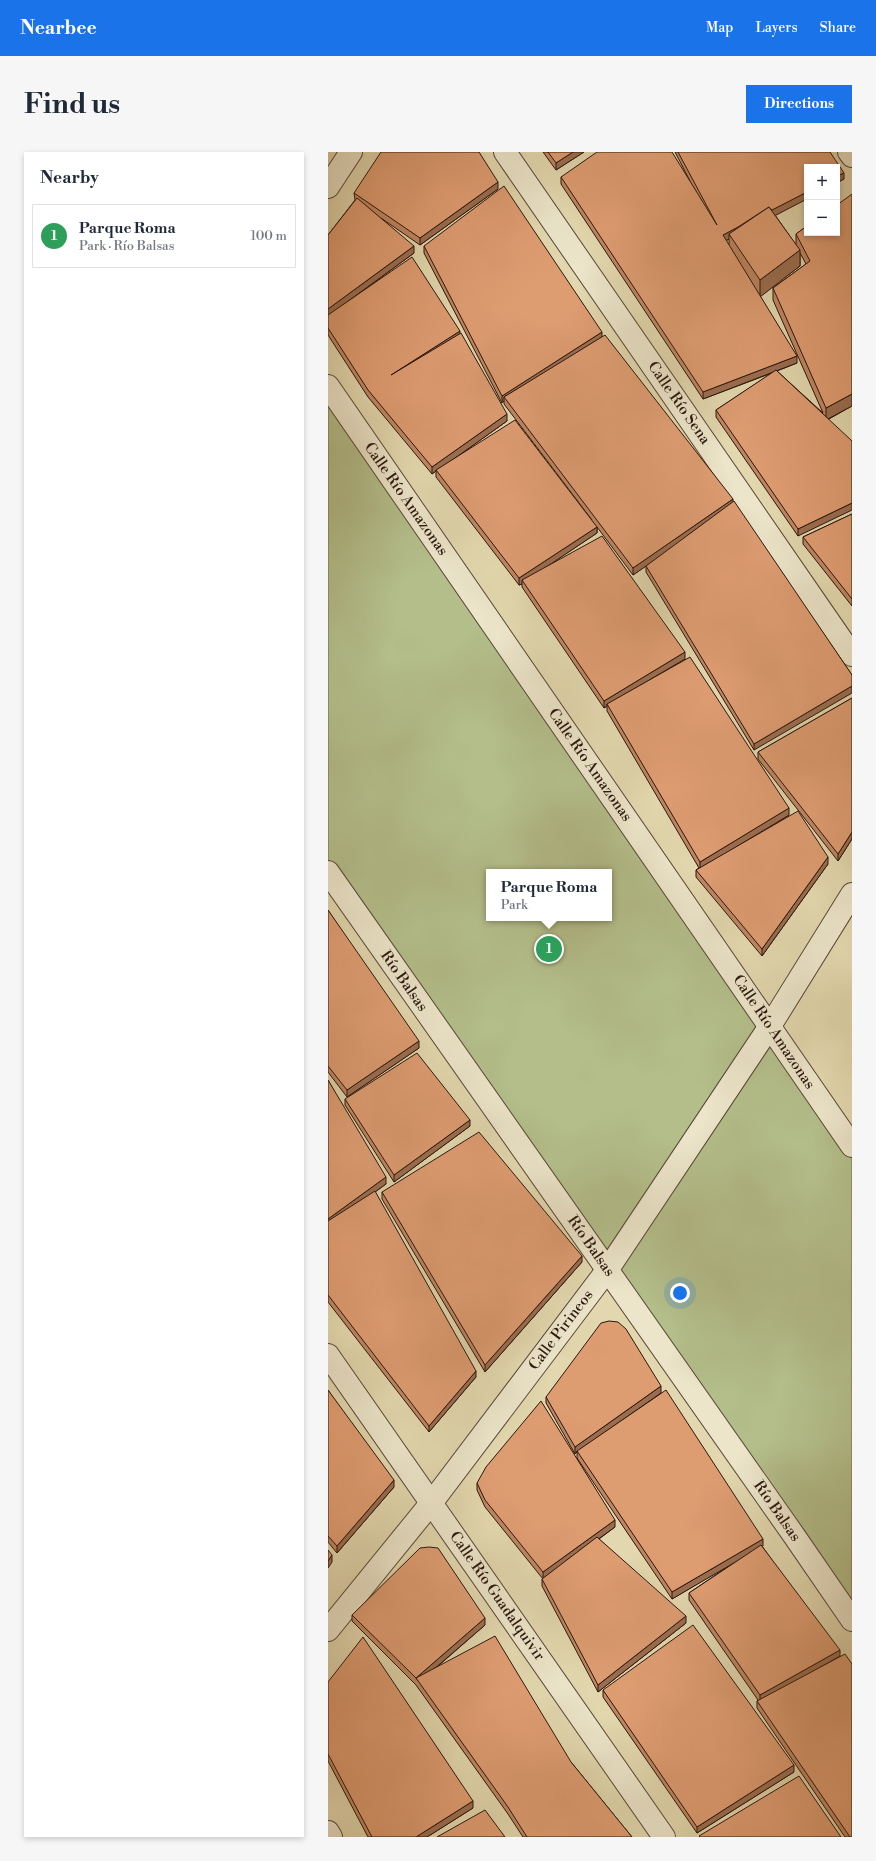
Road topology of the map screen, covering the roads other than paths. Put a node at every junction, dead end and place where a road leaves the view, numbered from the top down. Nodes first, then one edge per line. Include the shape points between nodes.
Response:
1 (351, 152) edge
2 (505, 152) edge
3 (849, 152) edge
4 (852, 156) edge
5 (328, 187) edge
6 (328, 386) edge
7 (852, 655) edge
8 (328, 872) edge
9 (852, 894) edge
10 (770, 1026) junction
11 (852, 1146) edge
12 (608, 1269) junction
13 (328, 1355) edge
14 (432, 1502) junction
15 (852, 1620) edge
16 (328, 1630) edge
17 (328, 1832) edge
18 (331, 1837) edge
19 (664, 1837) edge

1 - 5 street
2 - 7 street, Calle Río Sena
3 - 4 street
6 - 10 street, Calle Río Amazonas
8 - 12 street, Río Balsas
9 - 10 street, Calle Pirineos
10 - 11 street, Calle Río Amazonas
10 - 12 street, Calle Pirineos
12 - 14 street, Calle Pirineos
12 - 15 street, Río Balsas
13 - 14 street, Calle Río Guadalquivir
14 - 16 street, Calle Pirineos
14 - 19 street, Calle Río Guadalquivir
17 - 18 street

